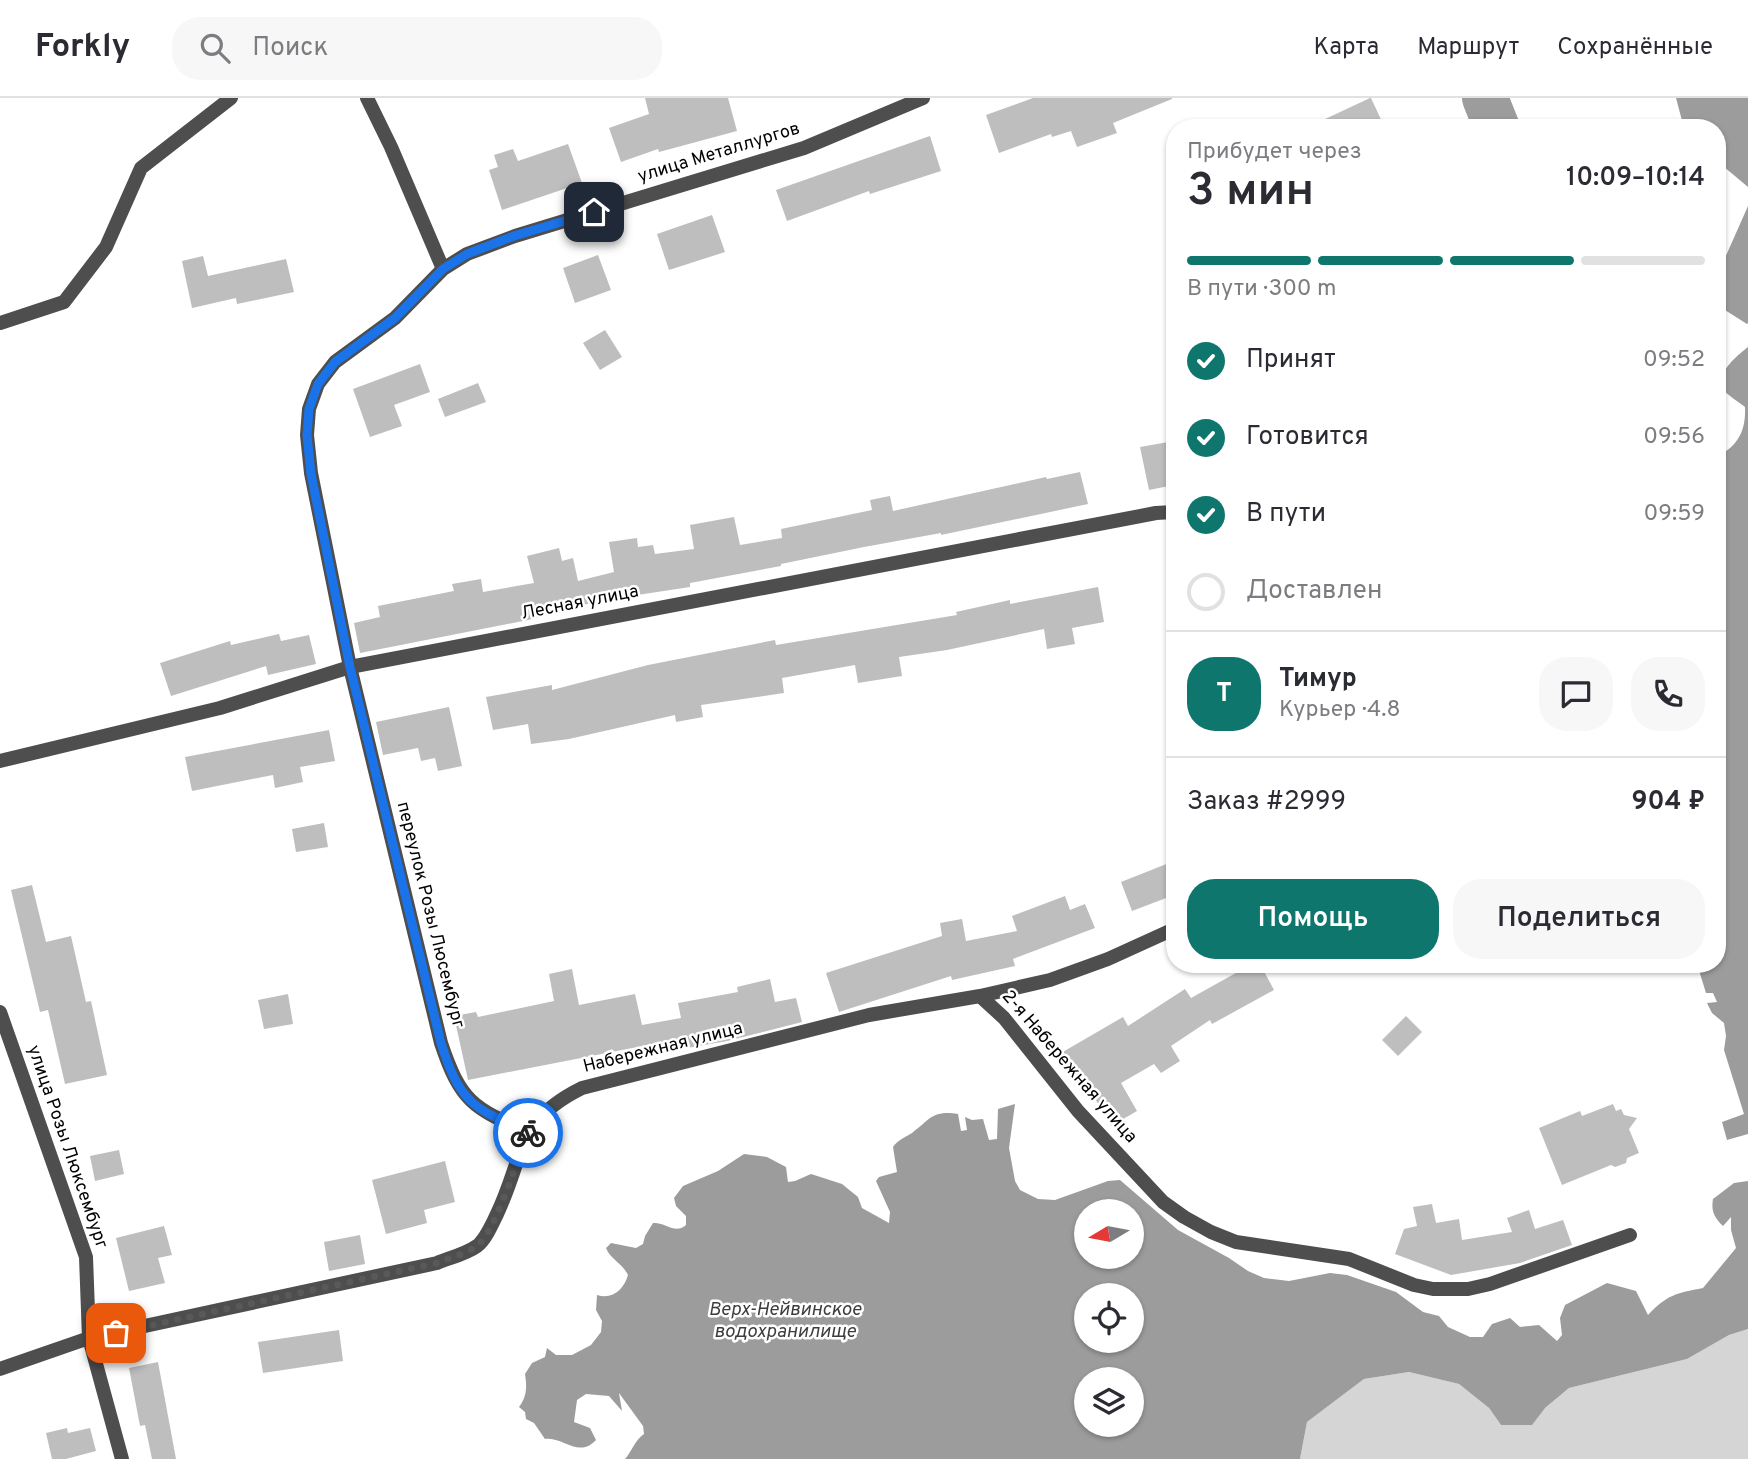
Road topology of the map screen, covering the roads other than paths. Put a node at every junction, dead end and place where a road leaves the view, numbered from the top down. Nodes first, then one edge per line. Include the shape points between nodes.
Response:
1 (230, 98) edge
2 (367, 98) edge
3 (923, 98) edge
4 (443, 269) junction
5 (0, 323) edge
6 (1166, 512) edge
7 (350, 667) junction
8 (0, 761) edge
9 (1166, 932) edge
10 (980, 996) junction
11 (0, 1012) edge
12 (528, 1131) junction
13 (1630, 1235) dead end
14 (89, 1338) junction
15 (0, 1369) edge
16 (122, 1459) edge

1 - 5 street via 141,168 106,247 64,302
2 - 4 street
3 - 4 street, улица Металлургов via 804,148 514,236
4 - 7 street, улица Металлургов via 395,318 335,362 318,384 309,409 311,474
6 - 7 street, Лесная улица
7 - 8 street, Лесная улица via 220,708
7 - 12 street, переулок Розы Люсембург via 450,1071 477,1107
9 - 10 street, Набережная улица via 1077,971
10 - 12 street, Набережная улица via 869,1015 614,1078 559,1100
10 - 13 street, 2-я Набережная улица via 1163,1202 1236,1242 1349,1259 1414,1285 1450,1290 1490,1284
11 - 14 street, улица Розы Люксембург via 86,1257
12 - 14 street, Набережная улица via 491,1226 470,1249 437,1263
14 - 15 street, Набережная улица
14 - 16 street, улица Розы Люксембург

